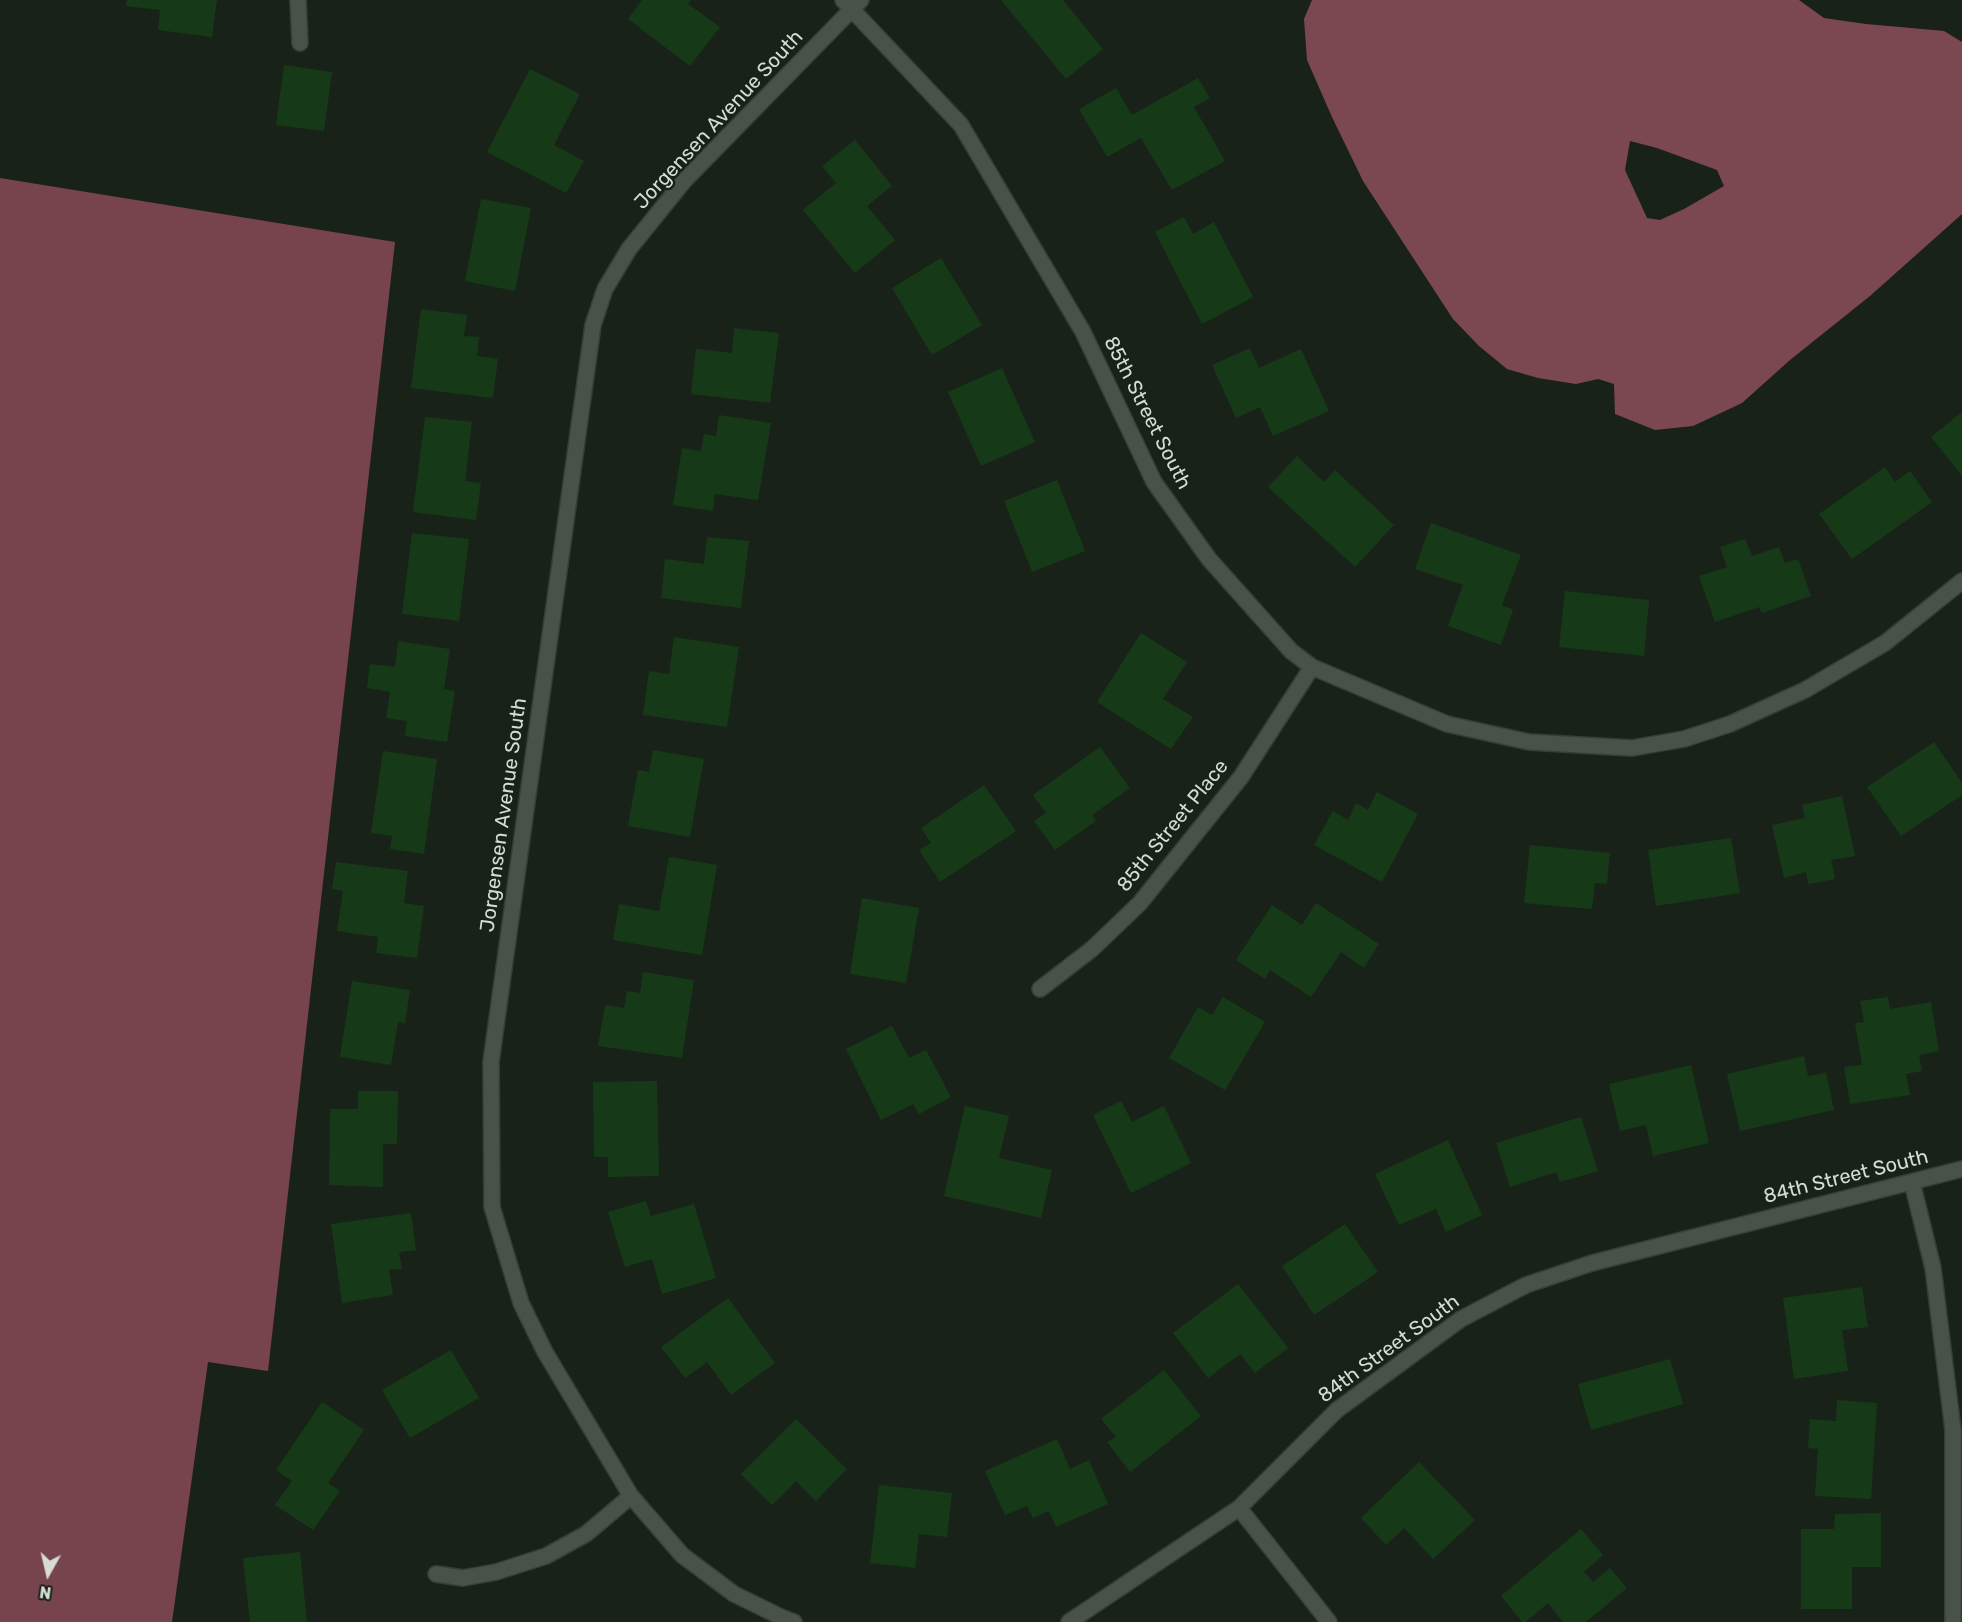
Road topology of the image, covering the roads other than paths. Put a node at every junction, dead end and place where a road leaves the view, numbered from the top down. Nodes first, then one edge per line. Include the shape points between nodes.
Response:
1 (298, 0) edge
2 (852, 3) edge
3 (300, 43) dead end
4 (1962, 582) edge
5 (1312, 667) junction
6 (1040, 989) dead end
7 (1962, 1169) edge
8 (1912, 1182) junction
9 (631, 1496) junction
10 (1239, 1508) junction
11 (436, 1574) dead end
12 (794, 1622) edge
13 (1069, 1622) edge
14 (1329, 1622) edge
15 (1953, 1622) edge

1 - 3 street
2 - 5 street, 85th Street South via 961,125 1083,333 1154,482 1181,521 1209,559 1291,651
2 - 9 street, Jorgensen Avenue South via 684,181 629,249 605,289 593,325 491,1062 492,1207 521,1303
4 - 5 street, 85th Street South via 1885,643 1805,690 1730,724 1684,739 1632,748 1529,742 1447,724
5 - 6 street, 85th Street Place via 1241,777 1140,903 1092,949
7 - 8 street, 84th Street South
8 - 10 street, 84th Street South via 1592,1263 1526,1286 1461,1319 1337,1410
8 - 15 street via 1933,1268 1953,1430
9 - 11 street via 586,1534 546,1556 463,1578
9 - 12 street, Jorgensen Avenue South via 682,1555 734,1594
10 - 13 street, 84th Street South
10 - 14 street

